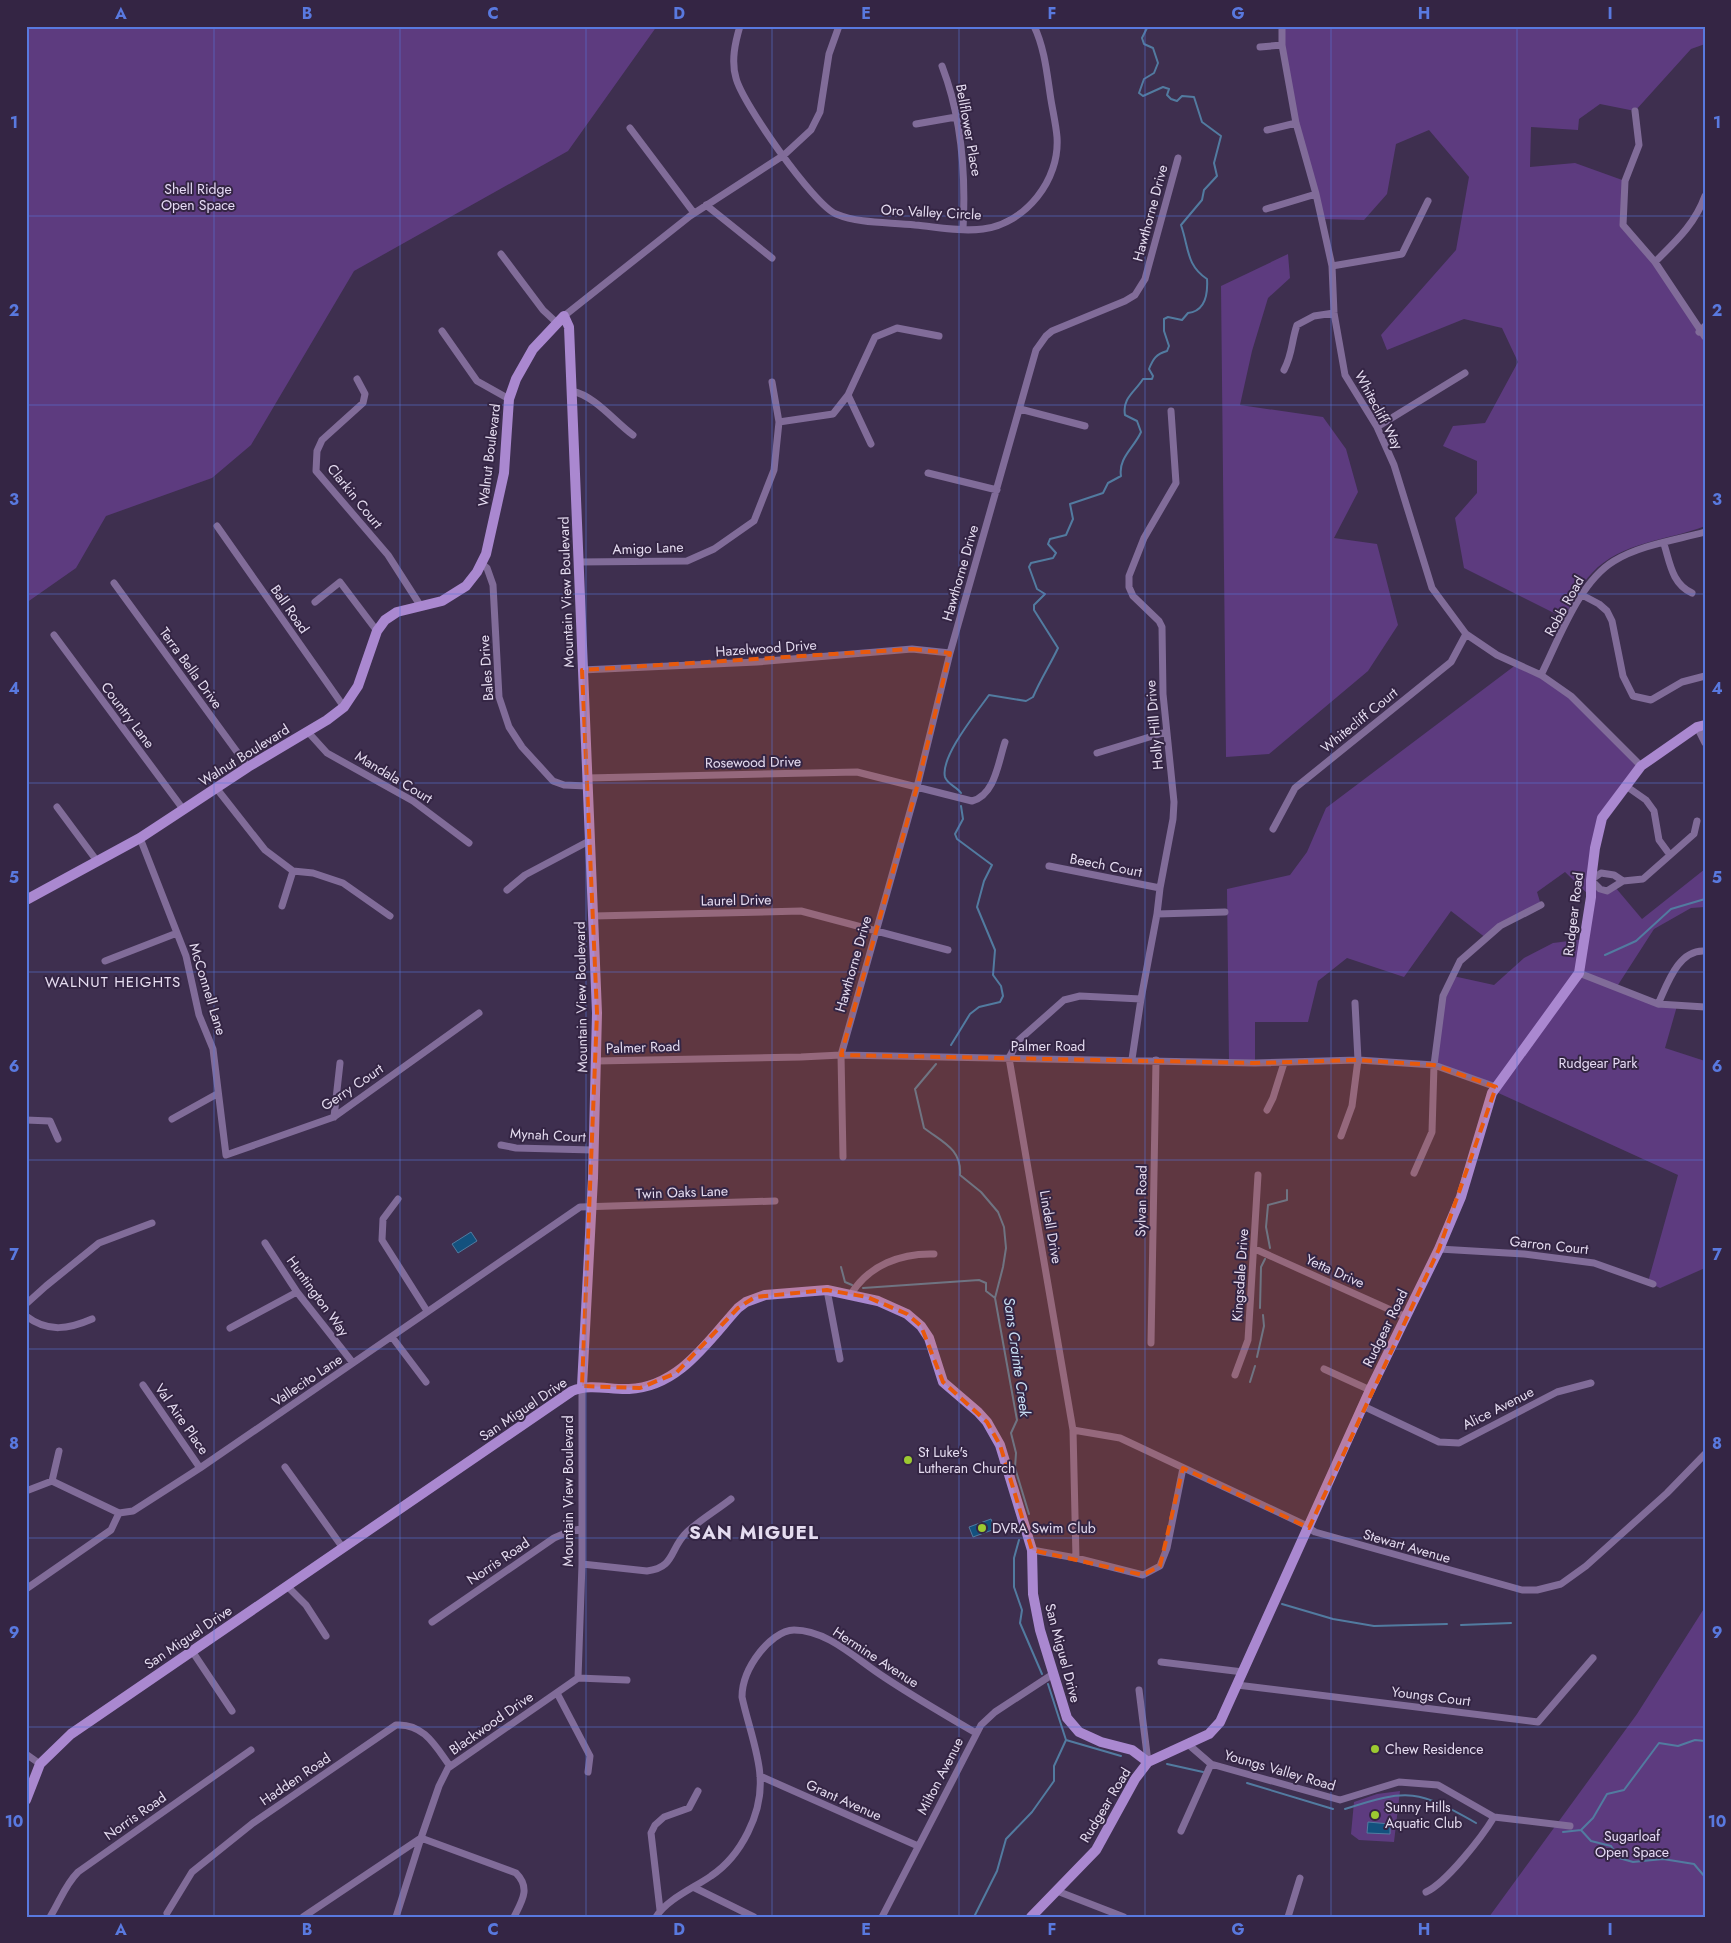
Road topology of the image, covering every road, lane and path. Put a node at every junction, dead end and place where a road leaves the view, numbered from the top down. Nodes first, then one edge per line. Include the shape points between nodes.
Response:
1 (740, 26) edge
2 (838, 26) edge
3 (1034, 26) edge
4 (1282, 26) edge
5 (1282, 45) junction
6 (1260, 47) dead end
7 (942, 66) dead end
8 (1635, 111) dead end
9 (956, 117) junction
10 (1296, 123) junction
11 (916, 124) dead end
12 (630, 128) dead end
13 (1267, 130) dead end
14 (784, 155) junction
15 (1178, 158) dead end
16 (1316, 194) junction
17 (1705, 196) edge
18 (1428, 201) dead end
19 (706, 205) junction
20 (1266, 209) dead end
21 (694, 213) junction
22 (963, 229) junction
23 (501, 254) dead end
24 (772, 258) dead end
25 (1655, 262) junction
26 (1332, 266) junction
27 (1334, 313) junction
28 (560, 320) junction
29 (442, 330) dead end
30 (1703, 332) edge
31 (939, 336) dead end
32 (1284, 370) dead end
33 (1465, 372) dead end
34 (357, 379) dead end
35 (772, 382) dead end
36 (572, 391) junction
37 (848, 395) junction
38 (509, 399) junction
39 (1020, 409) junction
40 (1171, 411) dead end
41 (779, 422) junction
42 (1085, 426) dead end
43 (1377, 427) junction
44 (633, 435) dead end
45 (871, 444) dead end
46 (928, 473) dead end
47 (997, 490) junction
48 (217, 526) dead end
49 (1705, 532) edge
50 (1664, 544) junction
51 (578, 562) junction
52 (482, 564) junction
53 (114, 583) dead end
54 (1692, 594) dead end
55 (1582, 595) junction
56 (314, 602) dead end
57 (420, 606) junction
58 (377, 631) junction
59 (1466, 634) junction
60 (54, 635) dead end
61 (950, 653) junction
62 (582, 670) junction
63 (1540, 675) junction
64 (1705, 676) edge
65 (344, 707) junction
66 (1701, 726) edge
67 (308, 732) junction
68 (1166, 732) junction
69 (1005, 742) dead end
70 (1705, 743) edge
71 (1097, 752) dead end
72 (1641, 766) junction
73 (248, 767) junction
74 (587, 782) junction
75 (1626, 786) junction
76 (917, 787) junction
77 (217, 789) junction
78 (57, 807) dead end
79 (183, 809) junction
80 (1698, 821) dead end
81 (1273, 829) dead end
82 (140, 838) junction
83 (589, 841) junction
84 (469, 843) dead end
85 (1670, 855) junction
86 (97, 861) junction
87 (1048, 866) dead end
88 (293, 871) junction
89 (1591, 880) junction
90 (1623, 881) junction
91 (1160, 888) junction
92 (507, 890) dead end
93 (26, 900) edge
94 (1540, 905) dead end
95 (282, 906) dead end
96 (1225, 912) dead end
97 (1157, 914) junction
98 (390, 916) dead end
99 (594, 916) junction
100 (876, 929) junction
101 (177, 932) junction
102 (948, 950) dead end
103 (1705, 951) edge
104 (105, 961) dead end
105 (1579, 973) junction
106 (1141, 998) junction
107 (1355, 1003) dead end
108 (1658, 1004) junction
109 (1705, 1007) edge
110 (479, 1013) dead end
111 (841, 1054) junction
112 (1009, 1058) junction
113 (1132, 1059) junction
114 (1156, 1060) junction
115 (1358, 1060) junction
116 (596, 1061) junction
117 (340, 1063) dead end
118 (1284, 1063) junction
119 (1434, 1065) junction
120 (1496, 1087) junction
121 (217, 1094) junction
122 (1267, 1110) dead end
123 (334, 1117) junction
124 (172, 1119) dead end
125 (26, 1120) edge
126 (1341, 1136) dead end
127 (58, 1139) dead end
128 (501, 1145) dead end
129 (593, 1150) junction
130 (226, 1155) joint
131 (843, 1157) dead end
132 (1414, 1173) dead end
133 (1258, 1175) dead end
134 (398, 1199) dead end
135 (775, 1201) dead end
136 (591, 1207) junction
137 (152, 1223) dead end
138 (265, 1243) dead end
139 (1255, 1249) junction
140 (1439, 1250) junction
141 (934, 1254) dead end
142 (1653, 1284) dead end
143 (827, 1290) junction
144 (297, 1292) junction
145 (852, 1294) junction
146 (26, 1304) edge
147 (427, 1311) junction
148 (26, 1316) edge
149 (1404, 1316) junction
150 (92, 1319) dead end
151 (230, 1328) dead end
152 (392, 1337) junction
153 (1152, 1343) dead end
154 (840, 1359) dead end
155 (353, 1363) junction
156 (1324, 1369) dead end
157 (1235, 1375) dead end
158 (426, 1382) dead end
159 (1591, 1383) dead end
160 (143, 1385) dead end
161 (582, 1386) junction
162 (1370, 1390) junction
163 (1363, 1406) junction
164 (1073, 1430) junction
165 (59, 1451) dead end
166 (1705, 1454) edge
167 (285, 1467) dead end
168 (200, 1468) junction
169 (1182, 1468) junction
170 (52, 1481) junction
171 (26, 1490) edge
172 (731, 1500) dead end
173 (119, 1513) junction
174 (1309, 1528) junction
175 (581, 1529) junction
176 (343, 1548) junction
177 (1032, 1550) junction
178 (1076, 1558) junction
179 (582, 1564) junction
180 (287, 1586) junction
181 (26, 1589) edge
182 (432, 1622) dead end
183 (326, 1636) dead end
184 (192, 1651) junction
185 (1593, 1658) dead end
186 (1162, 1662) dead end
187 (1243, 1672) junction
188 (1053, 1674) junction
189 (578, 1678) junction
190 (627, 1680) dead end
191 (1237, 1685) junction
192 (1139, 1690) dead end
193 (557, 1693) junction
194 (232, 1711) dead end
195 (976, 1734) junction
196 (1189, 1745) junction
197 (251, 1750) dead end
198 (26, 1754) edge
199 (1148, 1762) junction
200 (40, 1764) junction
201 (1211, 1764) junction
202 (450, 1766) junction
203 (588, 1772) dead end
204 (760, 1776) junction
205 (698, 1791) dead end
206 (26, 1800) edge
207 (1494, 1817) junction
208 (1570, 1826) dead end
209 (1181, 1831) dead end
210 (421, 1838) junction
211 (918, 1846) junction
212 (1300, 1878) dead end
213 (695, 1888) junction
214 (1057, 1891) junction
215 (1426, 1892) dead end
216 (167, 1913) dead end
217 (658, 1914) edge
218 (50, 1917) edge
219 (303, 1917) edge
220 (396, 1917) edge
221 (514, 1917) edge
222 (754, 1917) edge
223 (882, 1917) edge
224 (1031, 1917) edge
225 (1124, 1917) edge
226 (1288, 1917) edge

1 - 14 street, Oro Valley Circle via 735,42 736,79 761,127
2 - 14 street, Walnut Boulevard via 829,54 820,112 811,130
3 - 22 street, Oro Valley Circle via 1043,48 1057,138 1054,167 1043,190 1024,211 984,229
4 - 5 street, Whitecliff Way
5 - 6 street
5 - 10 street, Whitecliff Way
7 - 9 street, Bellflower Place
8 - 25 street via 1639,145 1625,181 1623,225
9 - 11 street
9 - 22 street, Bellflower Place via 966,190
10 - 13 street
10 - 16 street, Whitecliff Way
12 - 21 street
14 - 19 street, Walnut Boulevard
14 - 22 street, Oro Valley Circle via 819,202 836,214 855,219
15 - 39 street, Hawthorne Drive via 1148,271 1140,288 1125,300 1046,336 1036,350
16 - 20 street
16 - 26 street, Whitecliff Way
17 - 25 street via 1688,230
18 - 26 street via 1402,254
19 - 21 street, Walnut Boulevard
19 - 24 street
21 - 28 street, Walnut Boulevard
23 - 28 street via 543,310
25 - 30 street
26 - 27 street, Whitecliff Way
27 - 32 street via 1314,316 1297,326 1292,340 1292,355
27 - 43 street, Whitecliff Way via 1345,375
28 - 36 street, Mountain View Boulevard via 569,327
28 - 38 street, Walnut Boulevard via 529,356
29 - 38 street via 477,381
31 - 37 street via 898,328 875,337
33 - 43 street
34 - 57 street, Clarkin Court via 365,394 363,403 322,440 317,451 316,470 388,556
35 - 41 street, Amigo Lane
36 - 44 street via 591,400
36 - 51 street, Mountain View Boulevard
37 - 41 street via 833,414
37 - 45 street
38 - 52 street, Walnut Boulevard via 504,473
39 - 42 street
39 - 47 street, Hawthorne Drive
40 - 68 street, Holly Hill Drive via 1176,483 1144,538 1129,576 1133,596 1162,628
41 - 51 street, Amigo Lane via 774,470 754,521 714,549 687,561
43 - 59 street, Whitecliff Way via 1394,466 1432,588
46 - 47 street
47 - 61 street, Hawthorne Drive
48 - 65 street, Ball Road
49 - 50 street, Robb Road
50 - 54 street via 1675,580
50 - 55 street, Robb Road via 1616,560 1592,580
51 - 62 street, Mountain View Boulevard
52 - 57 street, Walnut Boulevard via 466,586 452,596
52 - 74 street, Bales Drive via 487,568 493,585 499,697 509,727 522,747 553,781 564,785
53 - 73 street, Terra Bella Drive
55 - 63 street, Robb Road
55 - 64 street via 1607,611 1623,676 1633,696 1652,700 1682,682
56 - 58 street via 340,582
57 - 58 street, Walnut Boulevard via 390,615
58 - 65 street, Walnut Boulevard via 358,686
59 - 63 street, Whitecliff Way via 1497,656
59 - 81 street, Whitecliff Court via 1451,662 1295,788
60 - 79 street, Country Lane
61 - 62 street, Hazelwood Drive via 912,649 757,662
61 - 76 street, Hawthorne Drive
62 - 74 street, Mountain View Boulevard
63 - 72 street, Whitecliff Way via 1571,696
65 - 67 street, Walnut Boulevard
66 - 70 street
66 - 72 street, Rudgear Road
67 - 73 street, Walnut Boulevard
67 - 84 street, Mandala Court via 327,753 414,801
68 - 71 street
68 - 91 street, Holly Hill Drive via 1174,810
69 - 76 street, Rosewood Drive via 988,792 981,798 972,801 958,799
72 - 75 street, Rudgear Road
73 - 77 street, Walnut Boulevard
74 - 76 street, Rosewood Drive via 857,772
74 - 83 street, Mountain View Boulevard
75 - 85 street via 1646,800 1654,811 1659,840
75 - 89 street, Rudgear Road via 1602,818
76 - 100 street, Hawthorne Drive
77 - 79 street, Walnut Boulevard
77 - 88 street via 265,850
78 - 86 street
79 - 82 street, Walnut Boulevard
80 - 85 street via 1694,834
82 - 86 street, Walnut Boulevard
82 - 101 street, McConnell Lane
83 - 92 street via 525,875
83 - 99 street, Mountain View Boulevard
85 - 90 street via 1643,879
86 - 93 street, Walnut Boulevard
87 - 91 street, Beech Court
88 - 95 street
88 - 98 street via 313,873 343,883
89 - 90 street via 1601,873 1614,875
89 - 90 street via 1607,891
89 - 105 street, Rudgear Road
91 - 97 street, Holly Hill Drive
94 - 119 street via 1500,926 1460,961 1443,996
96 - 97 street
97 - 106 street, Holly Hill Drive
99 - 100 street, Laurel Drive via 801,911
99 - 116 street, Mountain View Boulevard
100 - 102 street, Laurel Drive
100 - 111 street, Hawthorne Drive
101 - 104 street
101 - 121 street, McConnell Lane via 199,1015 213,1050
103 - 108 street via 1687,957 1674,970
105 - 108 street
105 - 120 street, Rudgear Road
106 - 112 street via 1080,996 1064,1000 1018,1041
106 - 113 street, Holly Hill Drive
107 - 115 street
108 - 109 street
110 - 123 street, Gerry Court
111 - 112 street, Palmer Road
111 - 116 street, Palmer Road
111 - 131 street, Hawthorne Drive
112 - 113 street, Palmer Road
112 - 164 street, Lindell Drive
113 - 114 street, Palmer Road
114 - 118 street, Palmer Road
114 - 153 street, Sylvan Road
115 - 118 street, Palmer Road
115 - 119 street, Palmer Road
115 - 126 street via 1352,1106
116 - 129 street, Mountain View Boulevard
117 - 123 street
118 - 122 street
119 - 120 street, Palmer Road
119 - 132 street via 1432,1132
120 - 140 street, Rudgear Road via 1461,1196
121 - 124 street
121 - 130 street, McConnell Lane
123 - 130 street, Gerry Court
125 - 127 street via 50,1121
128 - 129 street, Mynah Court
129 - 136 street, Mountain View Boulevard
133 - 139 street, Kingsdale Drive
134 - 147 street via 383,1219 382,1240
135 - 136 street, Twin Oaks Lane
136 - 147 street, Vallecito Lane via 580,1207
136 - 161 street, Mountain View Boulevard
137 - 146 street via 99,1243
138 - 144 street, Huntington Way
139 - 149 street, Yetta Drive
139 - 157 street, Kingsdale Drive via 1248,1340
140 - 142 street, Garron Court via 1524,1254 1594,1263
140 - 149 street, Rudgear Road
141 - 145 street via 914,1255 883,1264 864,1276
143 - 145 street, San Miguel Drive
143 - 154 street
143 - 161 street, San Miguel Drive via 765,1295 746,1302 689,1363 652,1384 629,1389
144 - 151 street
144 - 155 street, Huntington Way
145 - 177 street, San Miguel Drive via 891,1307 915,1319 921,1326 943,1382 978,1412 1000,1445
147 - 152 street, Vallecito Lane
148 - 150 street via 40,1324 63,1329
149 - 162 street, Rudgear Road
152 - 155 street, Vallecito Lane
152 - 158 street
155 - 168 street, Vallecito Lane
156 - 162 street
159 - 163 street, Alice Avenue via 1557,1392 1460,1442 1439,1442
160 - 168 street, Val Aire Place
161 - 175 street, Mountain View Boulevard
161 - 176 street, San Miguel Drive
162 - 163 street, Rudgear Road
163 - 174 street, Rudgear Road
164 - 169 street, Stewart Avenue via 1120,1438
164 - 178 street, Lindell Drive
165 - 170 street
166 - 174 street, Stewart Avenue via 1586,1566 1561,1584 1537,1590 1508,1588
167 - 176 street
168 - 173 street, Vallecito Lane via 133,1511
169 - 174 street, Stewart Avenue
169 - 178 street via 1167,1548 1160,1566 1143,1575
170 - 171 street
170 - 173 street
172 - 179 street via 689,1530 678,1542 668,1562 657,1570 647,1572
173 - 181 street via 111,1530
174 - 187 street, Rudgear Road
175 - 179 street, Mountain View Boulevard
175 - 182 street, Norris Road via 554,1538
176 - 180 street, San Miguel Drive
177 - 178 street
177 - 188 street, San Miguel Drive via 1036,1611
179 - 189 street, Mountain View Boulevard
180 - 183 street via 306,1605
180 - 184 street, San Miguel Drive
184 - 194 street
184 - 200 street, San Miguel Drive via 71,1734
185 - 191 street, Youngs Court via 1538,1722
186 - 187 street
187 - 191 street, Rudgear Road
188 - 195 street, Milton Avenue via 996,1712
188 - 199 street, San Miguel Drive via 1067,1718 1079,1732 1132,1750
189 - 190 street
189 - 193 street, Blackwood Drive
191 - 196 street, Rudgear Road via 1220,1722 1209,1734
192 - 199 street
193 - 202 street, Blackwood Drive
193 - 203 street via 585,1743 590,1756
195 - 204 street, Hermine Avenue via 831,1641 813,1633 788,1630 764,1647 743,1680 742,1697
195 - 211 street, Milton Avenue
196 - 199 street, Rudgear Road
196 - 201 street, Youngs Valley Road
197 - 218 street, Norris Road via 78,1872 68,1882
198 - 200 street
199 - 214 street, Rudgear Road via 1135,1779 1096,1850
200 - 206 street, San Miguel Drive
201 - 207 street, Youngs Valley Road via 1340,1800 1398,1782 1438,1785
201 - 209 street
202 - 210 street, Blackwood Drive via 442,1777
202 - 216 street, Hadden Road via 424,1733 410,1726 396,1725 252,1824 192,1872
204 - 211 street, Grant Avenue
204 - 213 street, Hermine Avenue via 748,1833 727,1863
205 - 217 street via 686,1810 664,1818 655,1824 651,1833
207 - 208 street, Youngs Valley Road
207 - 215 street via 1483,1836 1438,1887
210 - 219 street
210 - 220 street, Blackwood Drive
210 - 221 street via 516,1873 525,1893
211 - 223 street, Milton Avenue
212 - 226 street
213 - 217 street, Hermine Avenue
213 - 222 street
214 - 224 street, Rudgear Road
214 - 225 street

